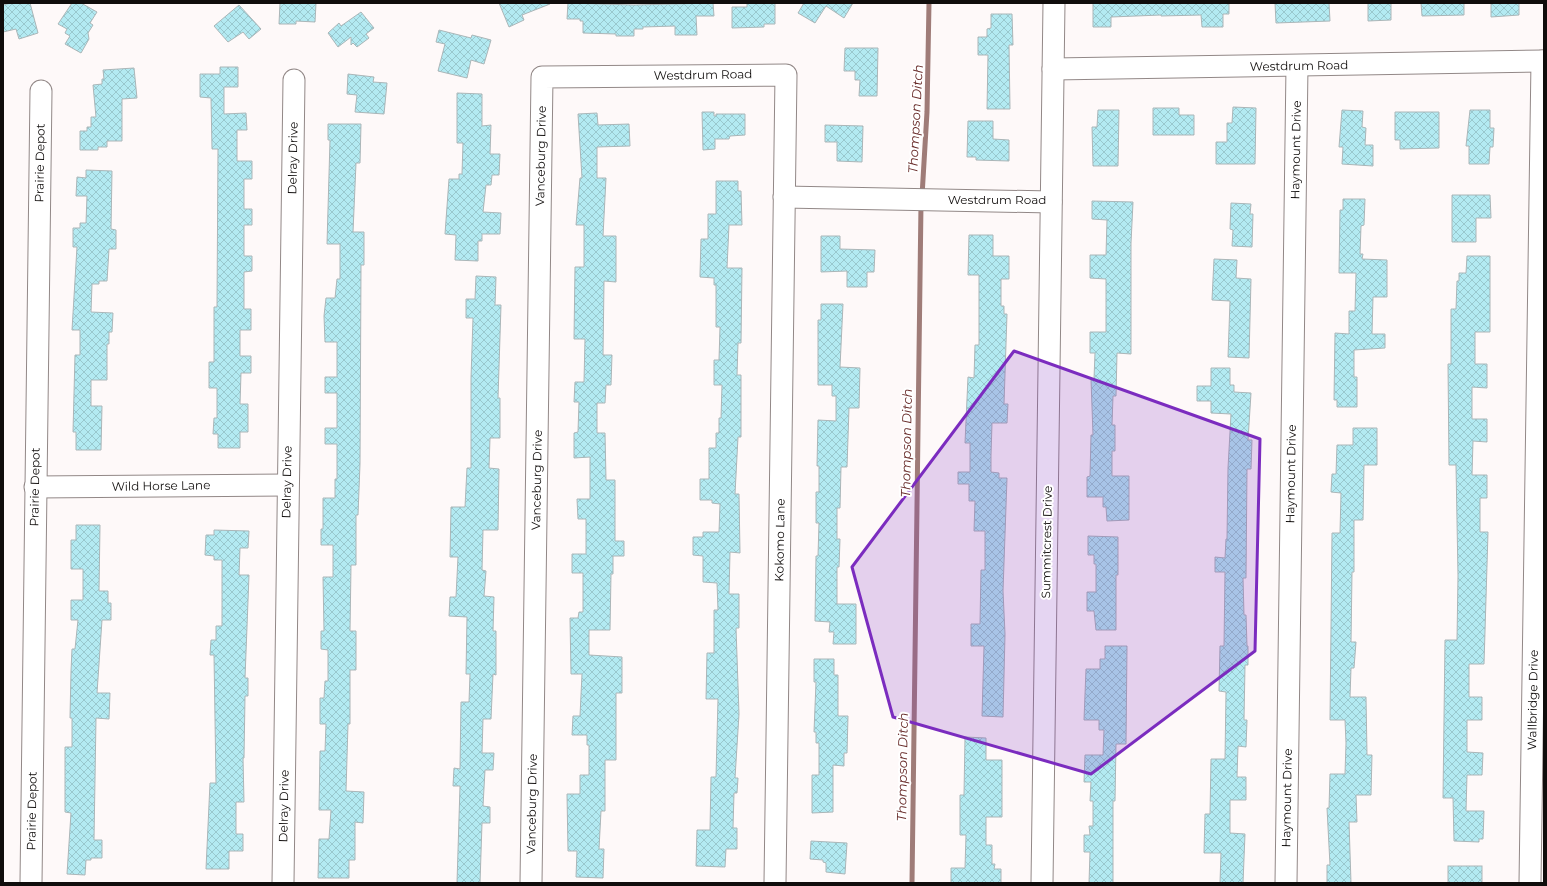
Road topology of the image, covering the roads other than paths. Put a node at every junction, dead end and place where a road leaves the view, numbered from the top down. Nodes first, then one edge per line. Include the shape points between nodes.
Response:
1 (1054, 3) edge
2 (1543, 61) edge
3 (1297, 66) junction
4 (1053, 69) junction
5 (542, 77) joint
6 (294, 80) dead end
7 (41, 91) dead end
8 (784, 197) junction
9 (1052, 202) junction
10 (287, 486) junction
11 (35, 487) junction
12 (31, 883) edge
13 (283, 883) edge
14 (531, 883) edge
15 (775, 883) edge
16 (1042, 883) edge
17 (1286, 883) edge
18 (1530, 883) edge

1 - 4 street
2 - 3 street, Westdrum Road
2 - 18 street, Wallbridge Drive
3 - 4 street, Westdrum Road
3 - 17 street, Haymount Drive
4 - 9 street, Westdrum Road
5 - 8 street, Westdrum Road via 786,75
5 - 14 street, Vanceburg Drive
6 - 10 street, Delray Drive
7 - 11 street, Prairie Depot
8 - 9 street, Westdrum Road
8 - 15 street, Kokomo Lane
9 - 16 street, Summitcrest Drive
10 - 11 street, Wild Horse Lane
10 - 13 street, Delray Drive
11 - 12 street, Prairie Depot

